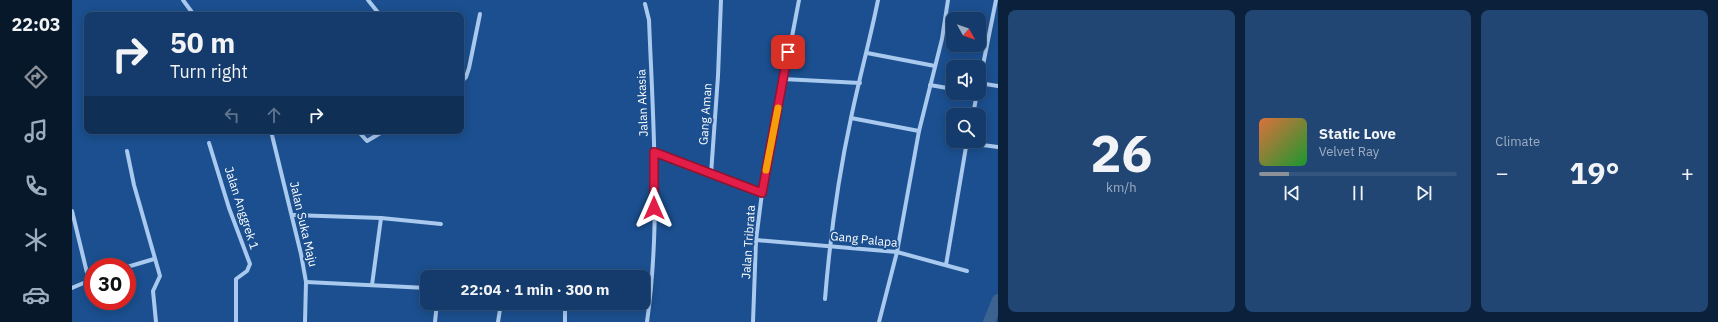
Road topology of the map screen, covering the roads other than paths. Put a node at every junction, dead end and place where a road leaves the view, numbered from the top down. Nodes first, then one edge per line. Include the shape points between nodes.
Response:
1 (183, 0) edge
2 (368, 0) edge
3 (721, 0) edge
4 (799, 0) edge
5 (878, 0) edge
6 (948, 0) edge
7 (996, 0) edge
8 (645, 4) dead end
9 (192, 12) edge
10 (378, 12) edge
11 (480, 14) dead end
12 (867, 53) junction
13 (984, 60) edge
14 (935, 66) junction
15 (464, 79) edge
16 (783, 79) junction
17 (860, 83) junction
18 (930, 85) junction
19 (986, 85) edge
20 (998, 86) edge
21 (946, 88) edge
22 (851, 118) junction
23 (919, 131) junction
24 (272, 134) edge
25 (361, 134) edge
26 (379, 134) edge
27 (209, 143) dead end
28 (986, 145) edge
29 (998, 147) edge
30 (966, 148) edge
31 (127, 151) dead end
32 (654, 152) junction
33 (711, 174) junction
34 (762, 193) junction
35 (72, 211) edge
36 (293, 215) junction
37 (381, 218) junction
38 (441, 224) dead end
39 (756, 240) junction
40 (830, 245) junction
41 (897, 252) junction
42 (85, 258) edge
43 (154, 259) junction
44 (136, 265) edge
45 (946, 265) junction
46 (967, 271) dead end
47 (306, 282) junction
48 (84, 283) edge
49 (372, 285) junction
50 (72, 288) edge
51 (420, 288) edge
52 (825, 299) dead end
53 (436, 310) edge
54 (500, 310) edge
55 (565, 310) edge
56 (156, 322) edge
57 (236, 322) edge
58 (305, 322) edge
59 (435, 322) edge
60 (498, 322) edge
61 (565, 322) edge
62 (647, 322) edge
63 (753, 322) edge
64 (879, 322) edge

1 - 9 street
2 - 10 street
3 - 33 street, Gang Aman
4 - 16 street, Jalan Tribrata
5 - 12 street
6 - 14 street
7 - 13 street
8 - 32 street, Jalan Akasia via 649,20
11 - 15 street via 469,68
12 - 14 street
12 - 17 street
14 - 18 street
16 - 17 street
16 - 34 street, Jalan Tribrata
17 - 22 street
18 - 21 street
18 - 23 street
19 - 20 street
22 - 23 street
22 - 40 street
23 - 41 street
24 - 36 street, Jalan Suka Maju
25 - 26 street via 367,141
27 - 57 street, Jalan Anggrek 1 via 250,264 247,271 236,279
28 - 29 street
30 - 45 street
31 - 43 street
32 - 33 street
32 - 62 street, Jalan Akasia via 654,264
33 - 34 street
34 - 39 street, Jalan Tribrata
35 - 42 street
36 - 37 street
36 - 47 street, Jalan Suka Maju
37 - 38 street
37 - 49 street
39 - 40 street, Gang Palapa
39 - 63 street, Jalan Tribrata
40 - 41 street, Gang Palapa
40 - 52 street
41 - 45 street, Gang Palapa
41 - 64 street
43 - 44 street
43 - 56 street via 160,276 153,291
45 - 46 street, Gang Palapa
47 - 49 street
47 - 58 street, Jalan Suka Maju
48 - 50 street
49 - 51 street
53 - 59 street
54 - 60 street
55 - 61 street

